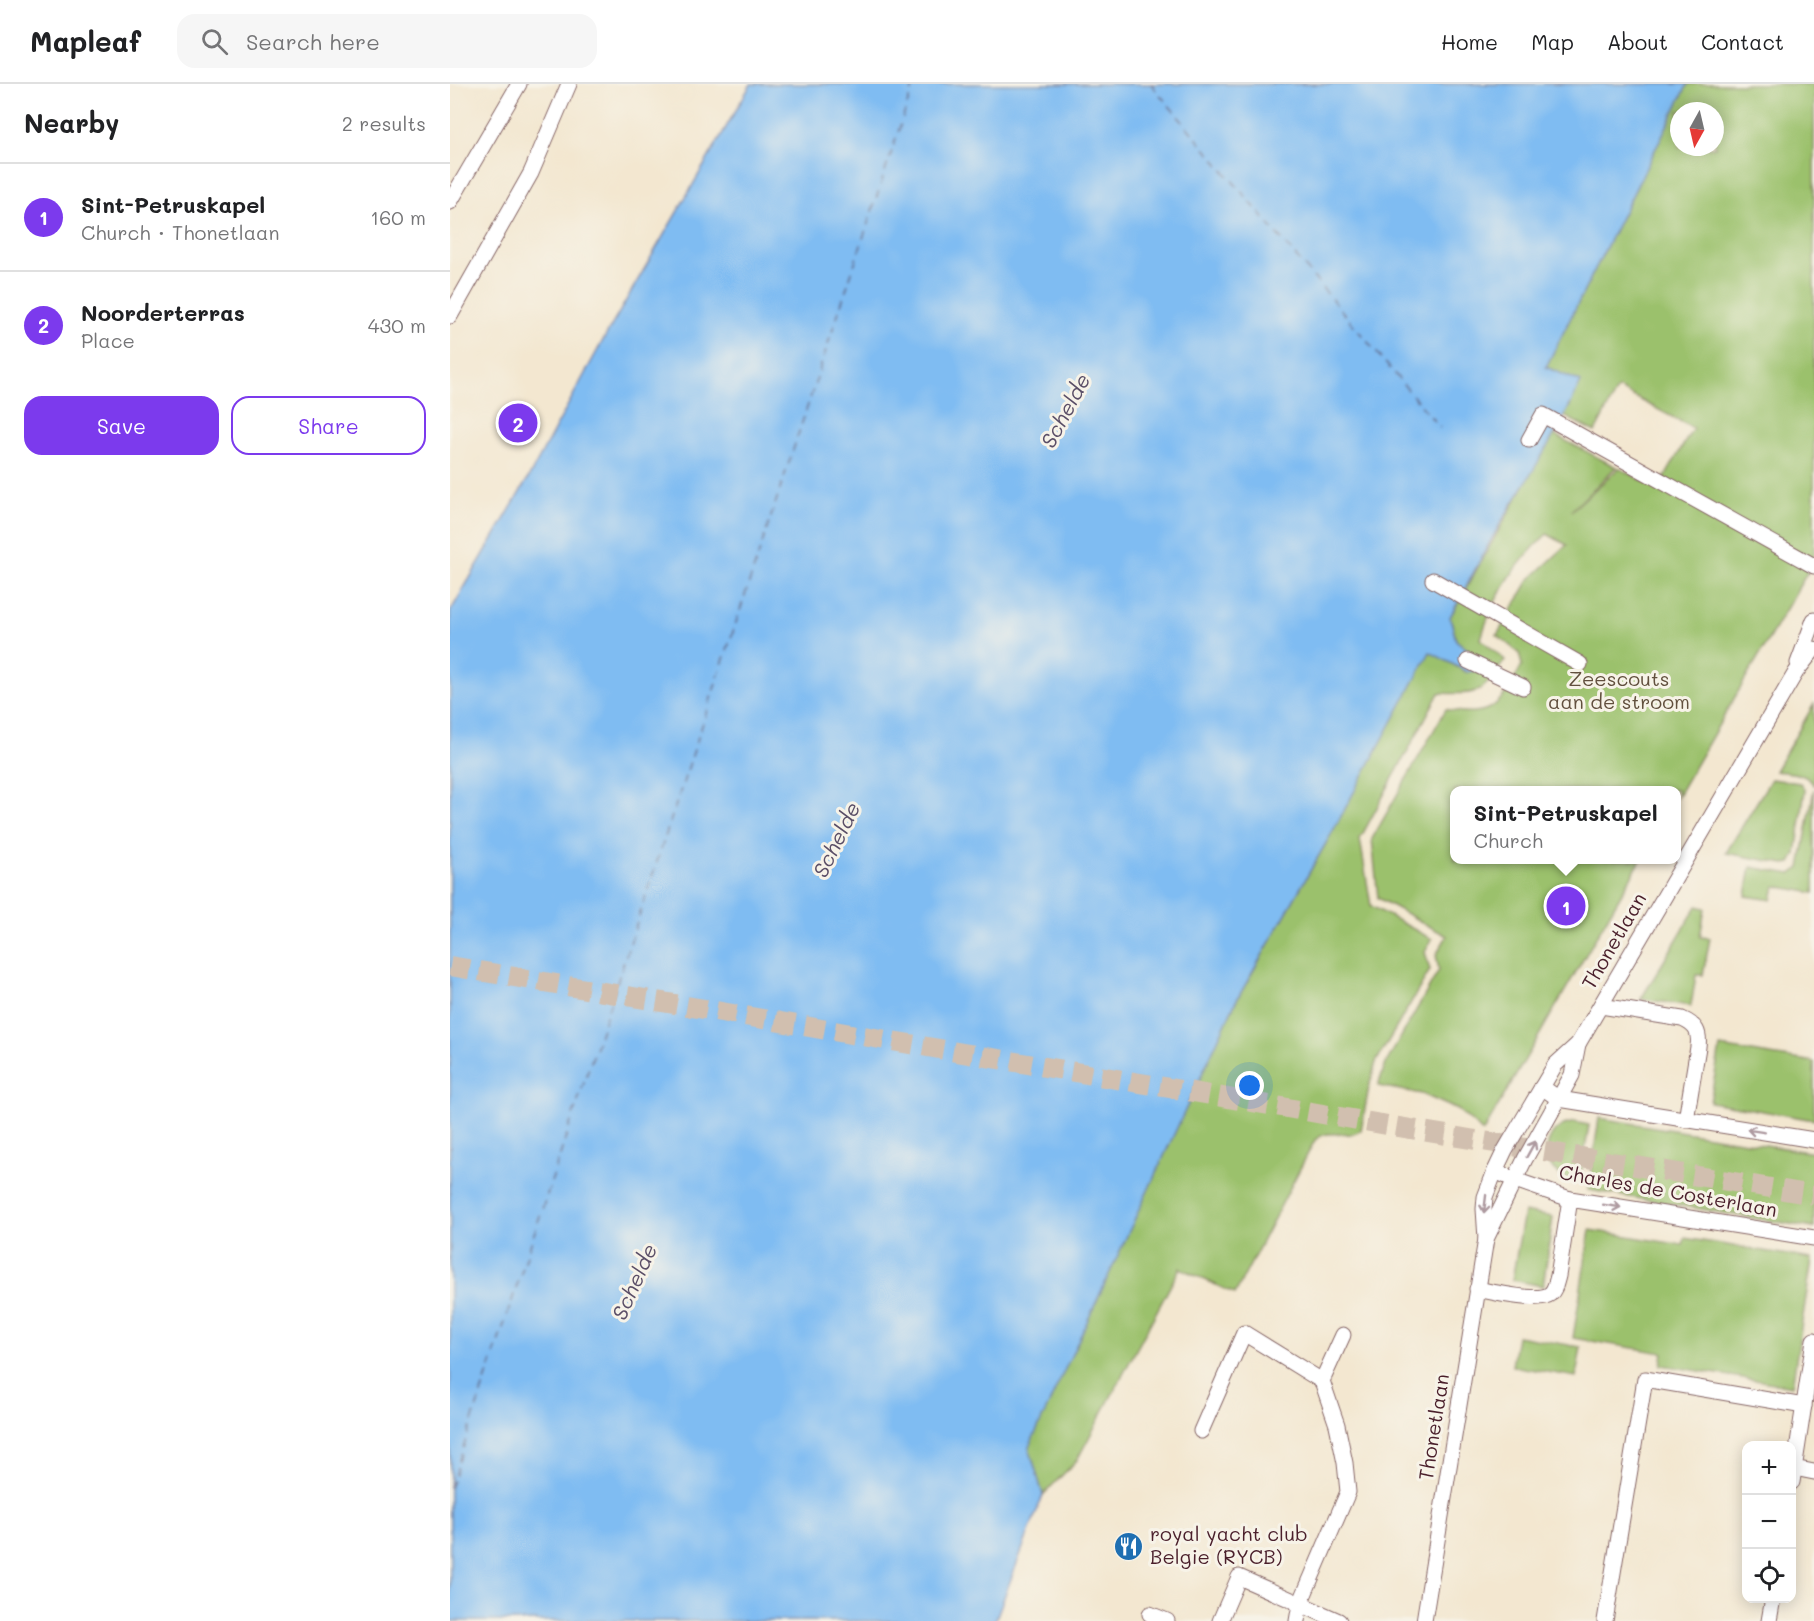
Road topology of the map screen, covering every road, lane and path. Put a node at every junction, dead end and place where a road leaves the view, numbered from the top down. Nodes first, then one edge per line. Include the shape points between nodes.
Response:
1 (519, 84) edge
2 (569, 84) edge
3 (452, 195) edge
4 (450, 316) edge
5 (1529, 440) dead end
6 (1814, 566) edge
7 (1433, 580) dead end
8 (1814, 621) edge
9 (1814, 649) edge
10 (1468, 661) dead end
11 (1580, 664) dead end
12 (1796, 672) junction
13 (1524, 687) dead end
14 (1601, 1006) junction
15 (1578, 1044) junction
16 (1542, 1087) junction
17 (1559, 1099) junction
18 (1686, 1120) junction
19 (1814, 1140) edge
20 (1495, 1171) junction
21 (1515, 1180) junction
22 (1570, 1199) junction
23 (1814, 1238) edge
24 (1486, 1239) junction
25 (1477, 1289) junction
26 (1343, 1335) dead end
27 (1814, 1340) edge
28 (1322, 1381) junction
29 (1804, 1406) junction
30 (1200, 1431) dead end
31 (1796, 1456) edge
32 (1814, 1472) edge
33 (1796, 1475) edge
34 (1772, 1603) edge
35 (1300, 1604) junction
36 (1150, 1614) dead end
37 (1167, 1621) edge
38 (1220, 1621) edge
39 (1297, 1621) edge
40 (1339, 1621) edge
41 (1424, 1621) edge
42 (1605, 1621) edge
43 (1769, 1621) edge

1 - 3 street
2 - 4 street via 531,173
5 - 6 street via 1543,415
7 - 11 street
8 - 12 street, Thonetlaan
9 - 12 street, Thonetlaan
10 - 13 street
12 - 14 street, Thonetlaan
14 - 15 street, Thonetlaan
14 - 18 street via 1682,1019 1697,1029 1698,1047
15 - 16 street, Thonetlaan via 1555,1065
15 - 17 street, Thonetlaan via 1572,1075
16 - 17 street
16 - 20 street, Thonetlaan
17 - 18 street
21 -> 17 street, Thonetlaan
19 -> 18 street
20 - 21 street
20 -> 24 street, Thonetlaan via 1485,1197
21 - 22 street, Charles de Costerlaan
21 - 24 street, Thonetlaan
22 -> 23 street, Charles de Costerlaan
22 - 25 street via 1558,1276 1549,1295 1537,1298
24 - 25 street, Thonetlaan
25 - 41 street, Thonetlaan
26 - 28 street
27 - 29 street
28 - 30 street via 1244,1333
28 - 35 street via 1346,1463 1348,1492
29 - 31 street
29 - 42 street via 1645,1379
32 - 33 street
34 - 43 street
35 - 38 street via 1239,1577
35 - 39 street
35 - 40 street
36 - 37 street

